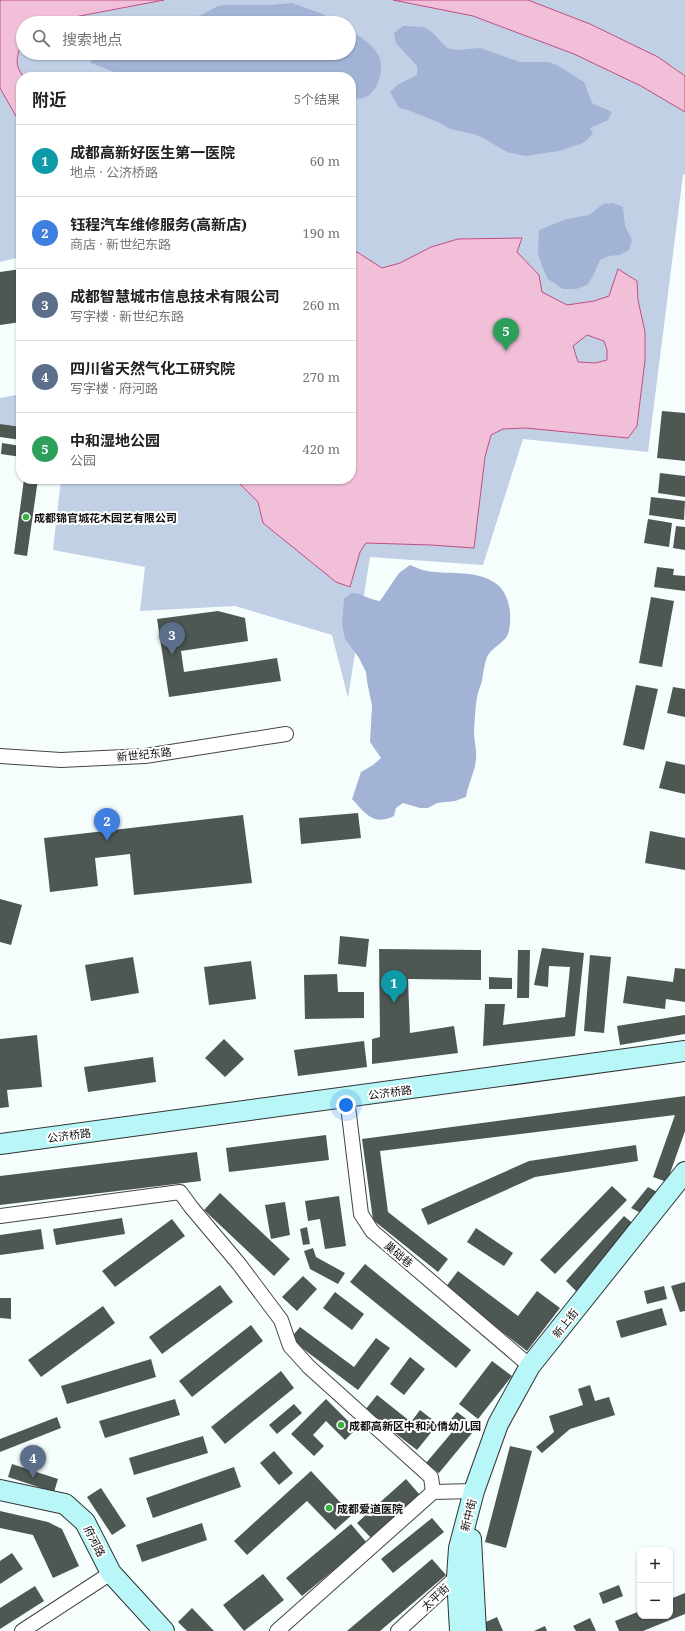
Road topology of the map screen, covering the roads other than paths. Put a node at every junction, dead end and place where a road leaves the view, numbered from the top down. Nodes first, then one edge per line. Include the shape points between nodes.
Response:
1 (286, 734) dead end
2 (0, 756) edge
3 (685, 1051) edge
4 (347, 1098) junction
5 (0, 1144) edge
6 (685, 1172) edge
7 (0, 1216) edge
8 (530, 1366) junction
9 (0, 1490) edge
10 (474, 1491) junction
11 (433, 1492) junction
12 (472, 1564) junction
13 (111, 1573) junction
14 (457, 1577) junction
15 (22, 1631) edge
16 (164, 1631) edge
17 (277, 1631) edge
18 (398, 1631) edge
19 (460, 1631) edge
20 (476, 1631) edge

1 - 2 street, 新世纪东路 via 145,756 62,760
3 - 4 main road, 公济桥路
4 - 5 main road, 公济桥路
4 - 8 street, 巢础巷 via 361,1214 372,1231
6 - 8 main road, 新上街
7 - 11 street via 180,1192 281,1320 290,1346 309,1367 431,1477
8 - 10 main road, 新上街 via 498,1424
9 - 13 main road, 府河路 via 65,1504 85,1522
10 - 11 street
10 - 12 main road, 新中街
10 - 14 main road, 新中街 via 459,1548
11 - 17 street
12 - 14 street, 太平街
12 - 20 main road, 新中街
13 - 15 street
13 - 16 main road, 府河路
14 - 18 street, 太平街
14 - 19 main road, 新中街

